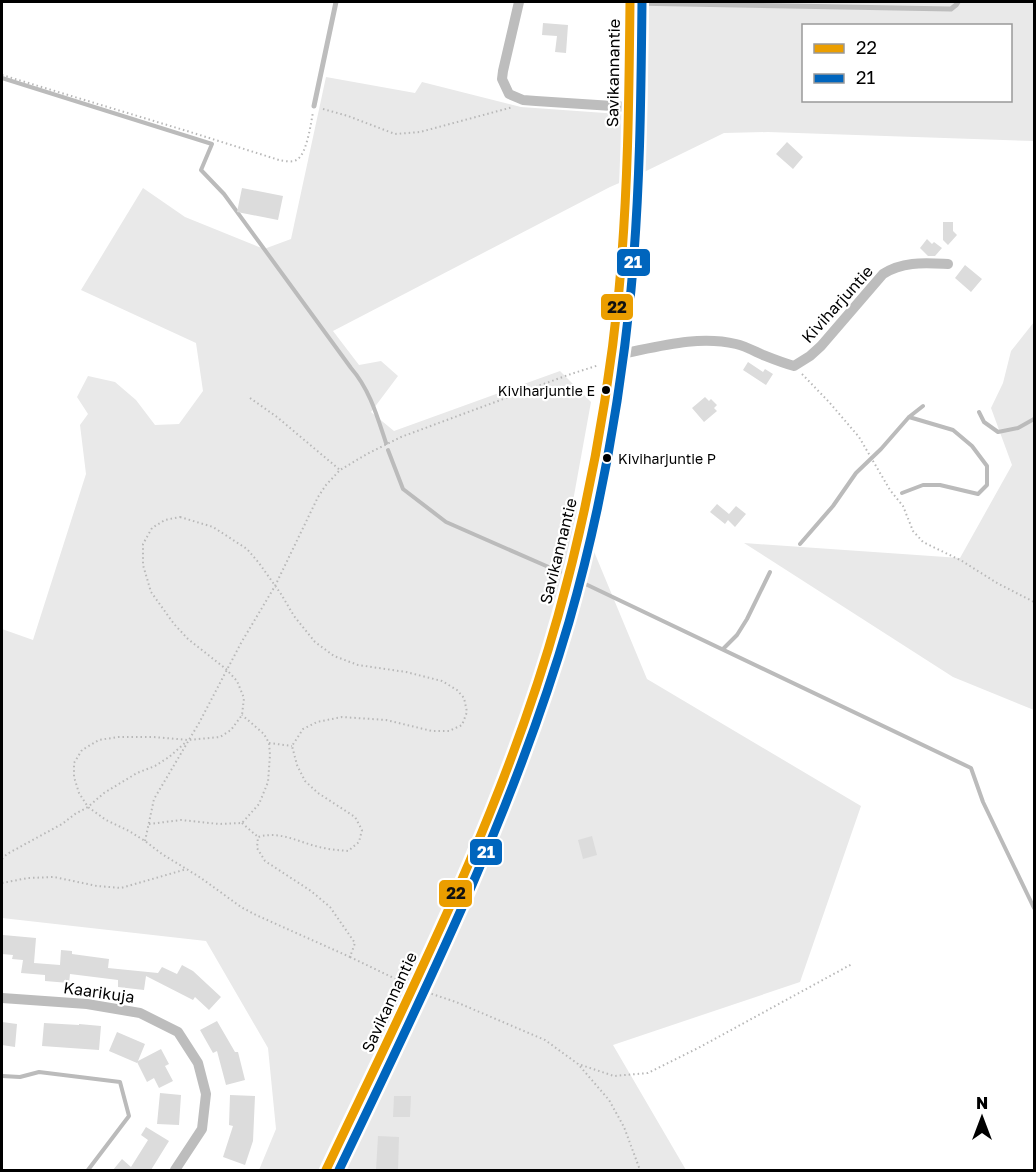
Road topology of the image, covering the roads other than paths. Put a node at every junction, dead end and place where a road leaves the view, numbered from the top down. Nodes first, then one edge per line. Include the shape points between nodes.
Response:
1 (336, 2) edge
2 (519, 2) edge
3 (630, 2) edge
4 (958, 2) edge
5 (314, 106) road end
6 (628, 107) junction
7 (948, 264) dead end
8 (610, 359) junction
9 (2, 998) edge
10 (175, 1170) edge
11 (326, 1170) edge

1 - 5 lane
2 - 6 street via 502,79 509,94 523,100
3 - 4 lane via 951,9
3 - 6 street, Savikannantie
6 - 8 street, Savikannantie via 623,235
7 - 8 street, Kiviharjuntie via 906,264 883,274 821,346 794,366 739,345 706,341
8 - 11 street, Savikannantie via 574,555 543,668 469,865
9 - 10 street, Kaarikuja via 87,1004 140,1013 178,1032 198,1063 206,1094 202,1129

